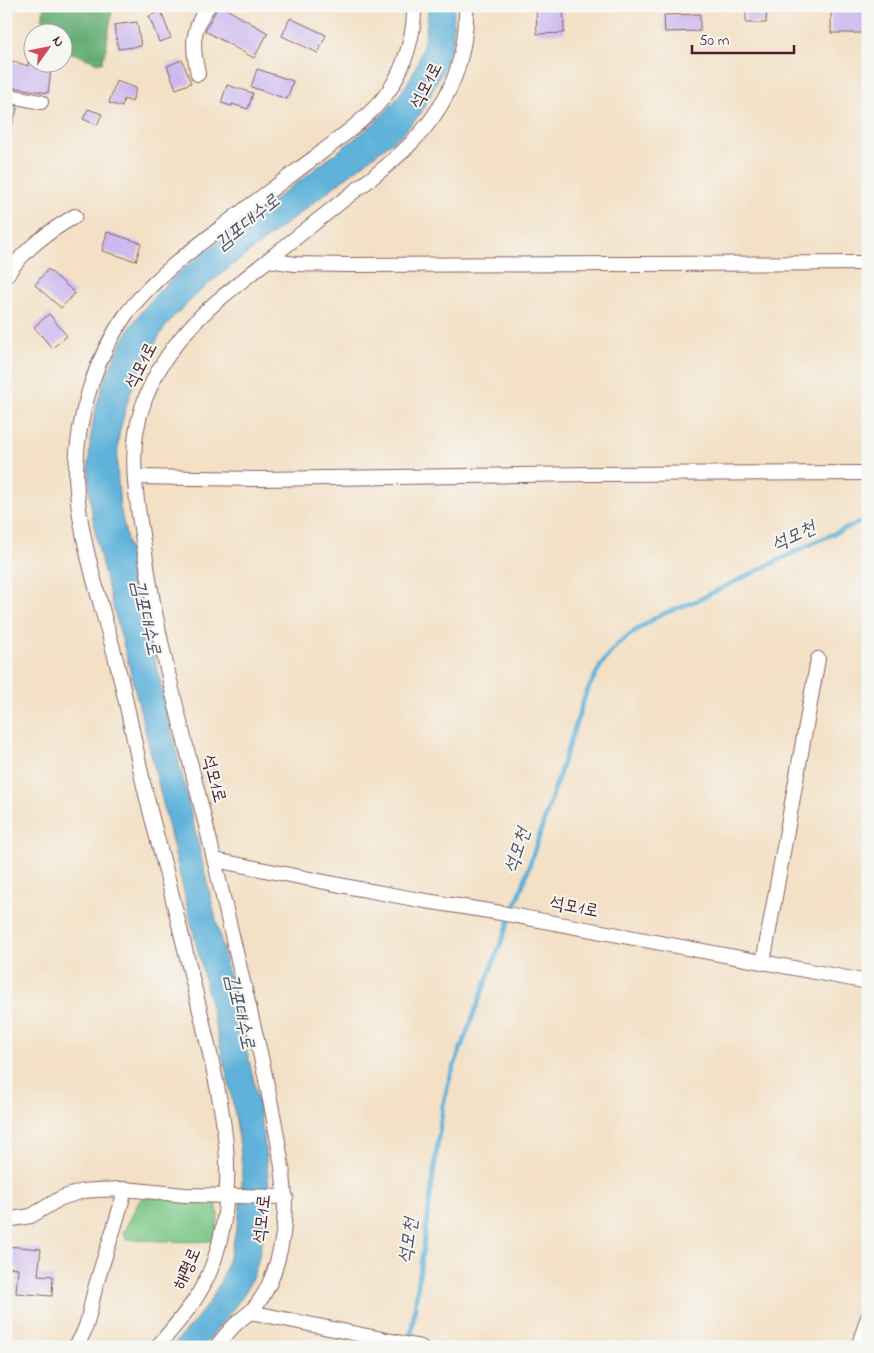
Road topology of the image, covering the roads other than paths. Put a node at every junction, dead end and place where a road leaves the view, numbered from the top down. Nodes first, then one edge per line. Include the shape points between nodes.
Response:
1 (208, 6) edge
2 (414, 6) edge
3 (466, 6) edge
4 (198, 74) dead end
5 (6, 95) edge
6 (41, 102) dead end
7 (75, 216) dead end
8 (269, 260) junction
9 (868, 263) edge
10 (6, 276) edge
11 (868, 474) edge
12 (135, 478) junction
13 (818, 658) dead end
14 (215, 860) junction
15 (763, 963) junction
16 (868, 982) edge
17 (125, 1189) junction
18 (229, 1195) junction
19 (280, 1197) junction
20 (6, 1220) edge
21 (250, 1312) junction
22 (868, 1316) edge
23 (75, 1347) edge
24 (157, 1347) edge
25 (216, 1347) edge
26 (420, 1347) edge
27 (858, 1347) edge

1 - 4 lane via 198,22 194,38
2 - 18 lane, 해평로 via 406,54 388,92 375,108 184,255 129,310 99,366 80,427 76,468 79,511 213,1069 228,1150
3 - 8 lane, 석모1로 via 465,40 454,79 445,100 423,132
5 - 6 lane
7 - 10 lane via 32,245
8 - 9 lane via 347,265
8 - 12 lane, 석모1로 via 203,314 158,369 147,393 136,433
11 - 12 lane
12 - 14 lane, 석모1로 via 162,652
13 - 15 lane
14 - 15 lane, 석모1로
14 - 19 lane, 석모1로 via 266,1076 285,1178
15 - 16 lane, 석모1로
17 - 18 lane via 185,1195
17 - 20 lane via 74,1194 61,1198 36,1214
17 - 23 lane via 95,1289 88,1324
18 - 19 lane
18 - 24 lane, 해평로 via 219,1247 205,1285 190,1309
19 - 21 lane, 석모1로 via 282,1237 277,1261 266,1289
21 - 25 lane, 석모1로
21 - 26 lane
22 - 27 lane

